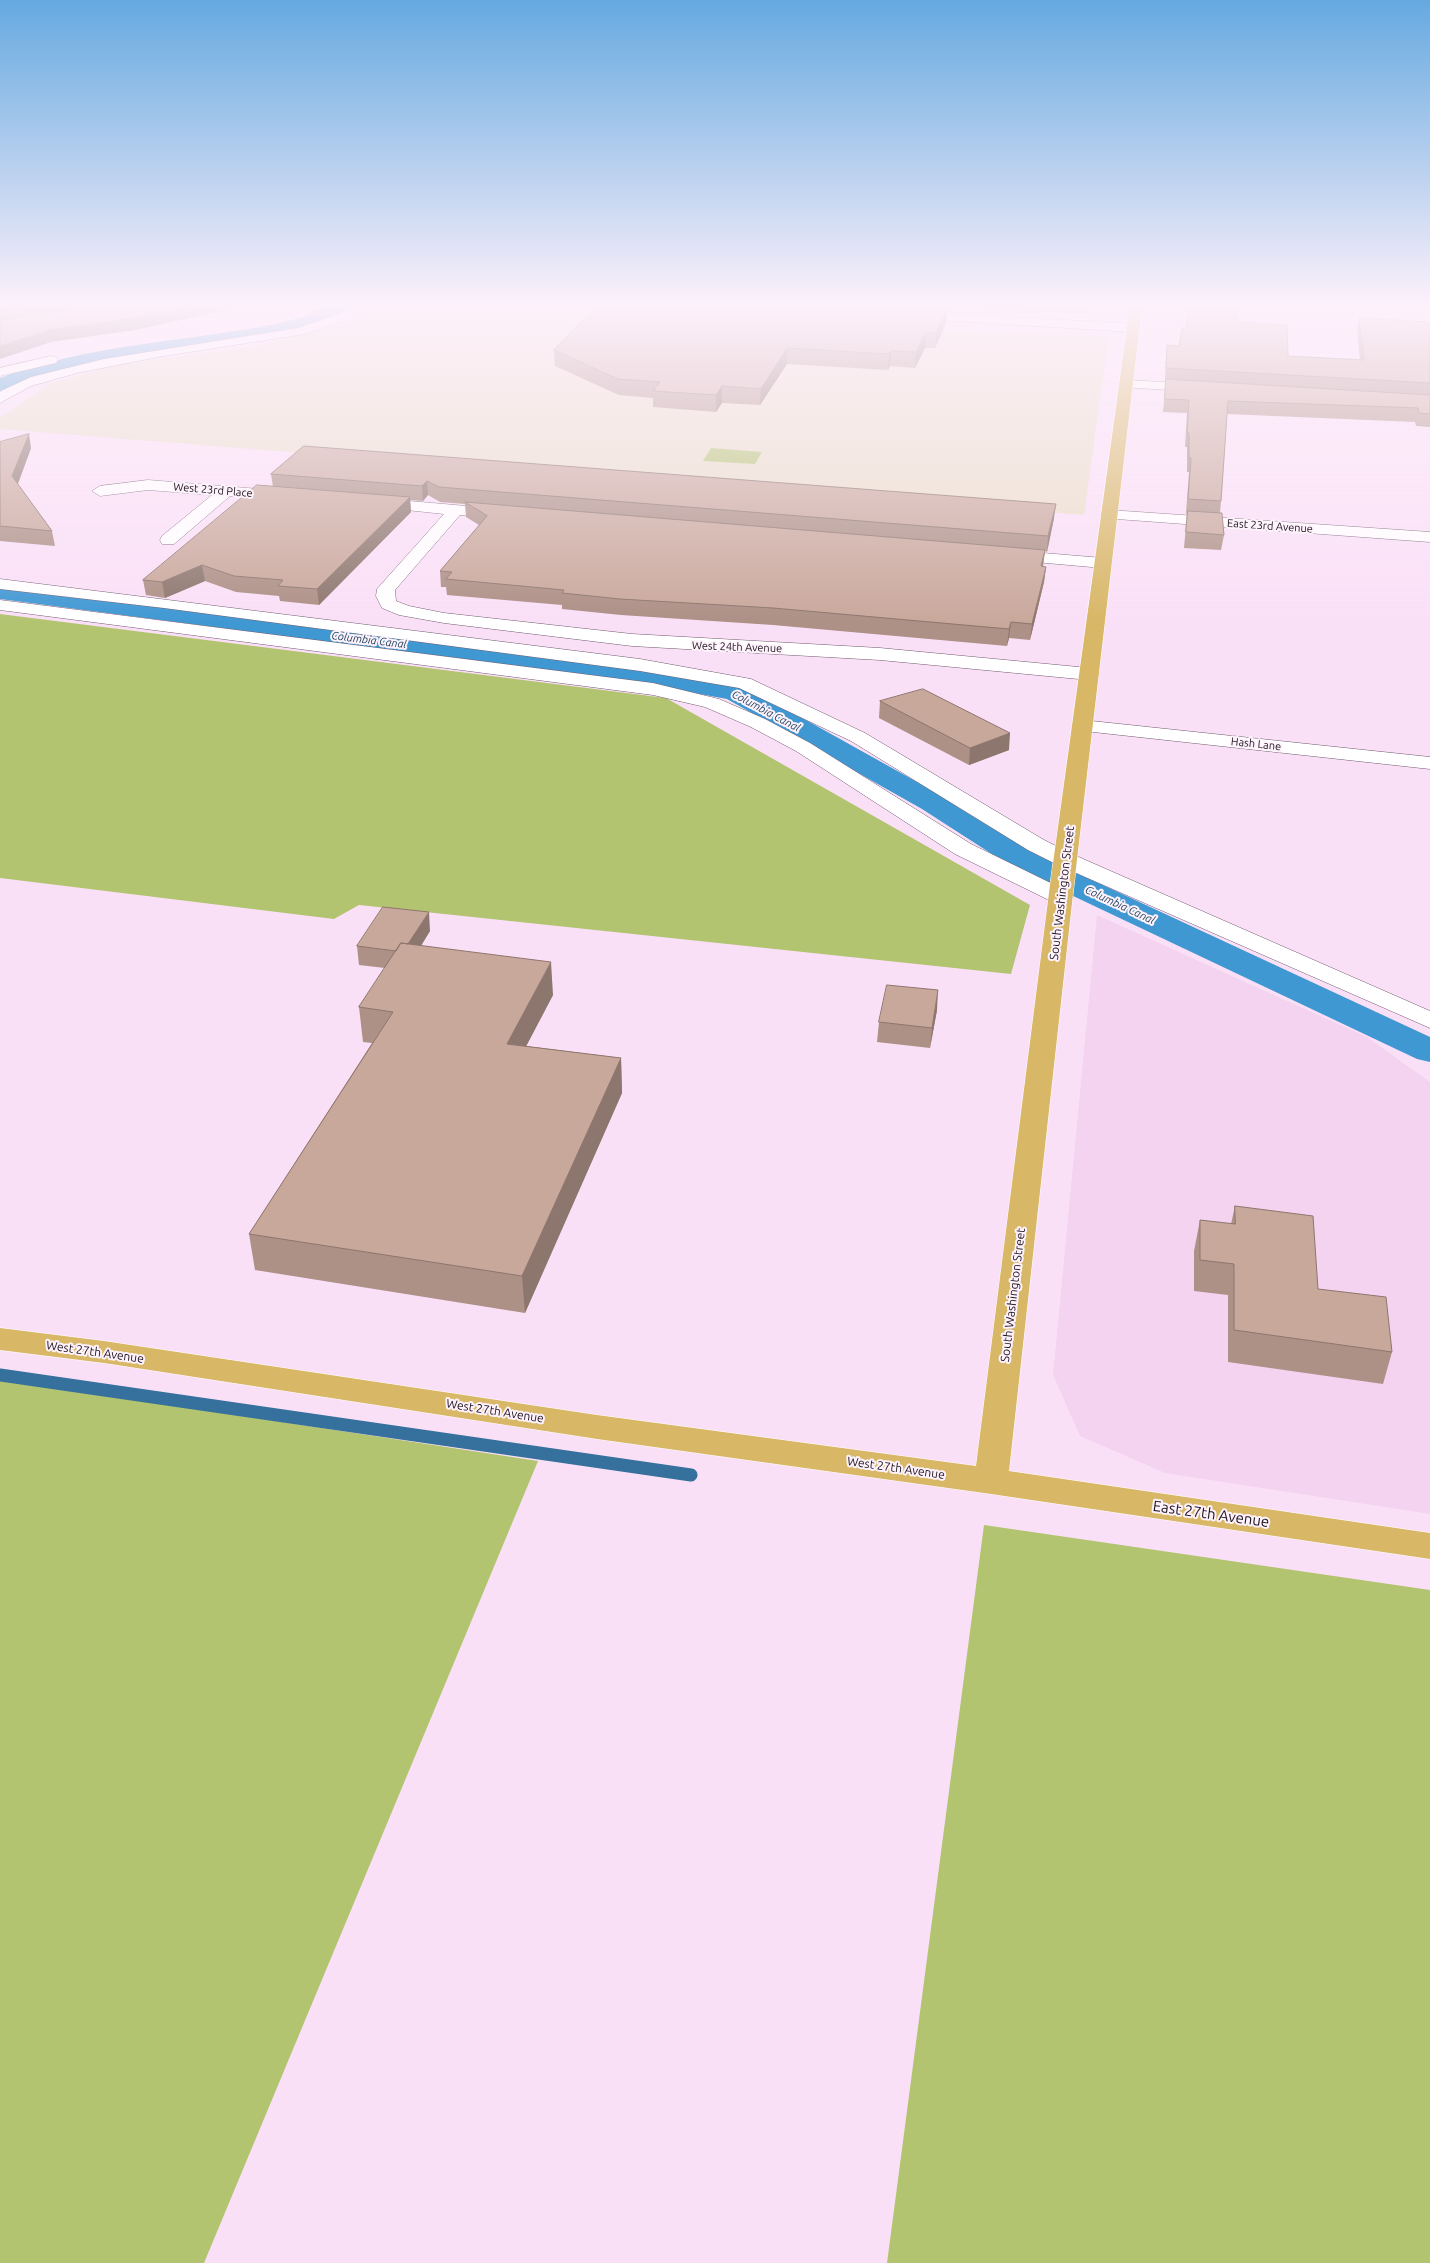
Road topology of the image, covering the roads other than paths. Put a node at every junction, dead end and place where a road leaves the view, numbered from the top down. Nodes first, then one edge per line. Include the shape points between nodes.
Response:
1 (1122, 412) edge
2 (100, 490) dead end
3 (227, 491) junction
4 (303, 497) edge
5 (361, 502) edge
6 (456, 510) junction
7 (516, 515) edge
8 (1109, 515) junction
9 (1430, 537) edge
10 (168, 540) dead end
11 (994, 554) edge
12 (1103, 563) junction
13 (0, 584) edge
14 (0, 604) edge
15 (444, 618) junction
16 (424, 637) junction
17 (1089, 674) junction
18 (1082, 726) junction
19 (1430, 763) edge
20 (1063, 879) junction
21 (1430, 1020) edge
22 (0, 1339) edge
23 (991, 1481) junction
24 (1430, 1546) edge

1 - 8 main road, South Washington Street
2 - 3 street, West 23rd Place via 148,485
3 - 4 street, West 23rd Place
3 - 10 street
5 - 6 street
6 - 7 street
6 - 15 street, West 24th Avenue via 386,589 385,596 388,604 405,611
8 - 9 street, East 23rd Avenue
8 - 12 main road, South Washington Street
11 - 12 street
12 - 17 main road, South Washington Street
13 - 16 street
14 - 20 street via 653,689 712,703 803,747 963,849
15 - 16 street
15 - 17 street, West 24th Avenue via 676,644 880,654
16 - 20 street via 640,665 744,683 858,737 1036,845
17 - 18 main road, South Washington Street
18 - 19 street, Hash Lane
18 - 20 main road, South Washington Street
20 - 21 street
20 - 23 main road, South Washington Street
22 - 23 main road, West 27th Avenue
23 - 24 main road, East 27th Avenue

